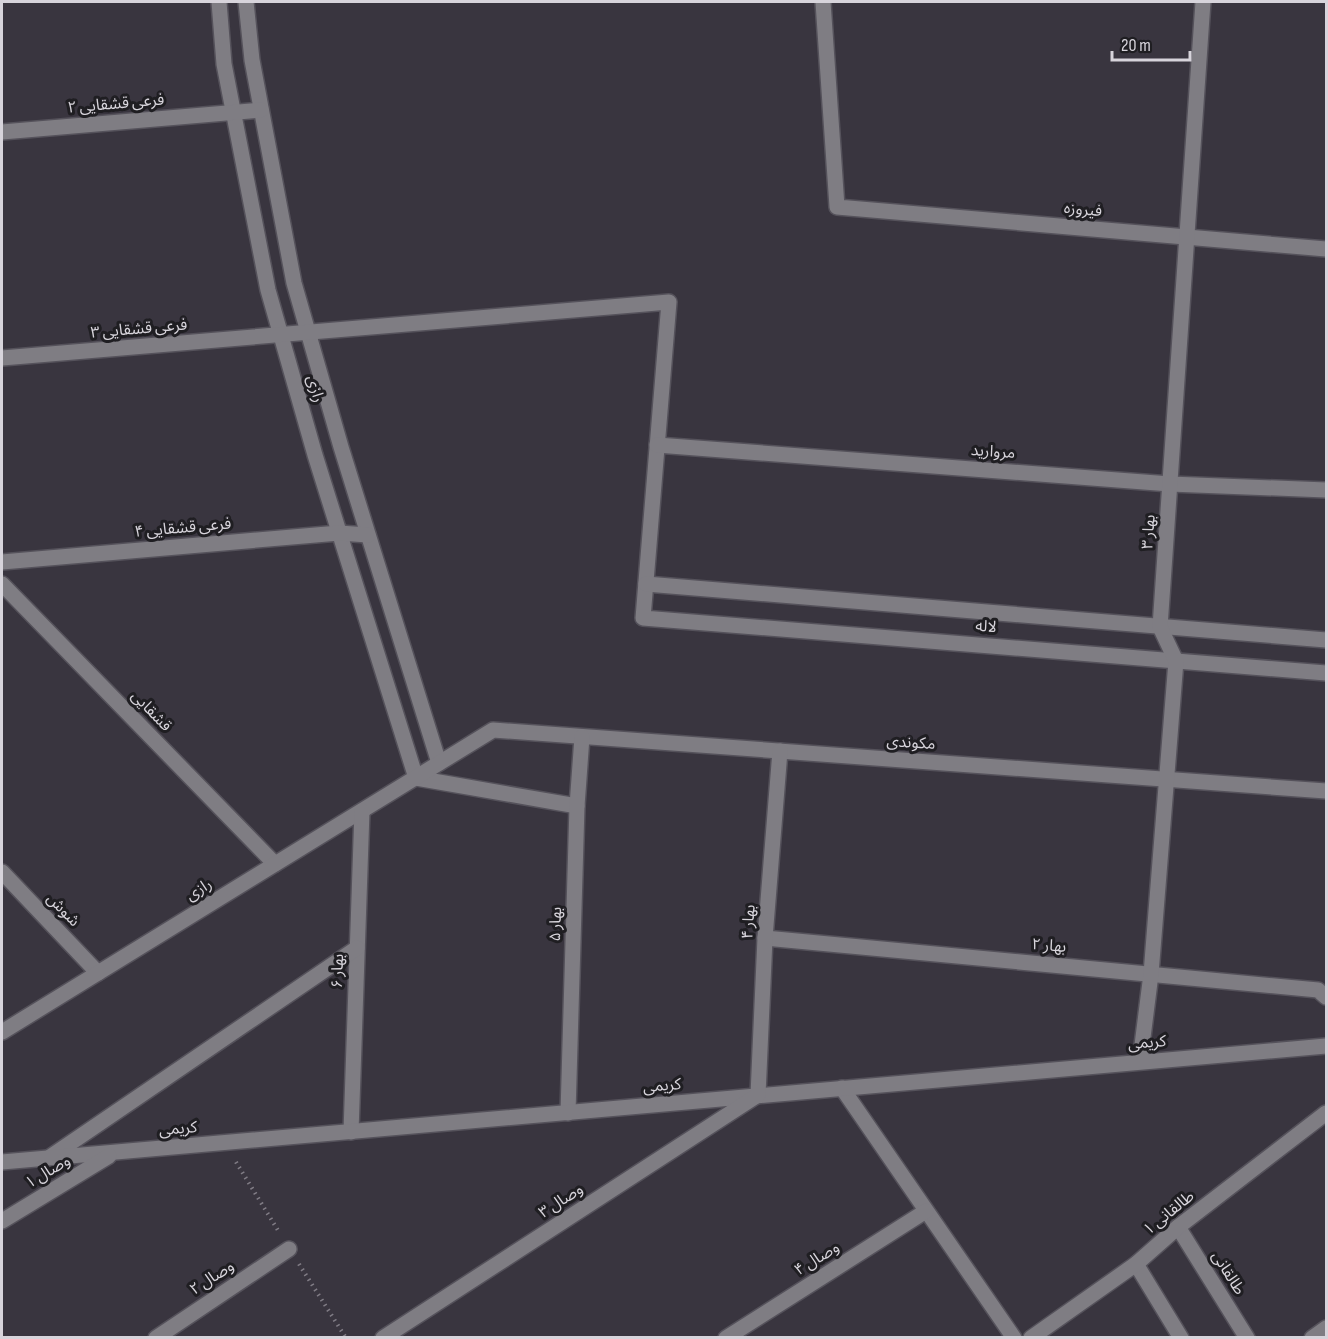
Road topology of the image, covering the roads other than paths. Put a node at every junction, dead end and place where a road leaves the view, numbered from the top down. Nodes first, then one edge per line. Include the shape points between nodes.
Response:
1 (219, 2) edge
2 (246, 2) edge
3 (823, 2) edge
4 (1203, 2) edge
5 (261, 110) junction
6 (234, 112) junction
7 (2, 132) edge
8 (280, 211) junction
9 (254, 215) junction
10 (1187, 237) junction
11 (1326, 249) edge
12 (308, 332) junction
13 (280, 335) junction
14 (2, 358) edge
15 (657, 445) junction
16 (1170, 484) junction
17 (1326, 490) edge
18 (339, 533) junction
19 (368, 535) junction
20 (2, 562) edge
21 (2, 584) edge
22 (646, 584) junction
23 (1160, 627) junction
24 (1326, 640) edge
25 (1176, 661) junction
26 (1326, 673) edge
27 (493, 730) joint
28 (582, 737) junction
29 (780, 751) junction
30 (439, 763) junction
31 (416, 778) junction
32 (1166, 779) junction
33 (1326, 791) edge
34 (577, 806) junction
35 (362, 811) junction
36 (275, 864) junction
37 (2, 872) edge
38 (765, 938) junction
39 (357, 948) junction
40 (98, 973) junction
41 (1151, 974) junction
42 (1326, 997) edge
43 (2, 1032) edge
44 (1326, 1046) edge
45 (1140, 1061) junction
46 (842, 1088) junction
47 (758, 1095) junction
48 (568, 1113) junction
49 (1326, 1113) edge
50 (351, 1132) junction
51 (113, 1154) junction
52 (48, 1159) junction
53 (2, 1162) edge
54 (926, 1211) junction
55 (2, 1221) edge
56 (1178, 1227) junction
57 (289, 1249) dead end
58 (1136, 1264) junction
59 (1326, 1328) edge
60 (735, 1335) edge
61 (156, 1338) edge
62 (383, 1338) edge
63 (1014, 1338) edge
64 (1031, 1338) edge
65 (1181, 1338) edge
66 (1247, 1338) edge
67 (1312, 1338) edge

1 - 6 street, رازی via 224,64
2 - 5 street, رازی
3 - 10 street, فیروزه via 837,207
4 - 10 street, بهار ۳
5 - 6 street, فرعی قشقایی ۲
5 - 8 street, رازی
6 - 7 street, فرعی قشقایی ۲
6 - 9 street, رازی
8 - 9 street
8 - 12 street, رازی
9 - 13 street, رازی
10 - 11 street, فیروزه
10 - 16 street, بهار ۳
12 - 13 street, فرعی قشقایی ۳
12 - 15 street, فرعی قشقایی ۳ via 669,302
12 - 19 street, رازی
13 - 14 street, فرعی قشقایی ۳
13 - 18 street, رازی
15 - 16 street, مروارید
15 - 22 street
16 - 17 street, مروارید
16 - 23 street, بهار ۳
18 - 19 street, فرعی قشقایی ۴
18 - 20 street, فرعی قشقایی ۴
18 - 31 street, رازی
19 - 30 street, رازی
21 - 36 street, قشقایی
22 - 23 street, لاله
22 - 25 street, لاله via 643,618
23 - 24 street, لاله
23 - 25 street, بهار ۳
25 - 26 street, لاله
25 - 32 street
27 - 28 street, مکوندی
27 - 30 street, رازی
28 - 29 street, مکوندی
28 - 34 street, بهار ۵
29 - 32 street, مکوندی
29 - 38 street, بهار ۴
30 - 31 street, رازی
31 - 34 street
31 - 35 street, رازی
32 - 33 street, مکوندی
32 - 41 street
34 - 48 street, بهار ۵
35 - 36 street, رازی
35 - 39 street, بهار ۶
36 - 40 street, رازی
37 - 40 street, شوش
38 - 41 street, بهار ۲
38 - 47 street, بهار ۴
39 - 50 street, بهار ۶
39 - 52 street
40 - 43 street, رازی
41 - 42 street, بهار ۲ via 1318,990
41 - 45 street
44 - 45 street, کریمی
45 - 46 street, کریمی
46 - 47 street, کریمی
46 - 54 street
47 - 48 street, کریمی
47 - 62 street, وصال ۳
48 - 50 street, کریمی
49 - 56 street, طالقانی ۱
50 - 51 street, کریمی
51 - 52 street, کریمی
51 - 55 street, وصال ۱
52 - 53 street, کریمی
54 - 60 street, وصال ۴
54 - 63 street
56 - 58 street, طالقانی ۱
56 - 66 street, طالقانی
57 - 61 street, وصال ۲
58 - 64 street, طالقانی ۱
58 - 65 street
59 - 67 street

